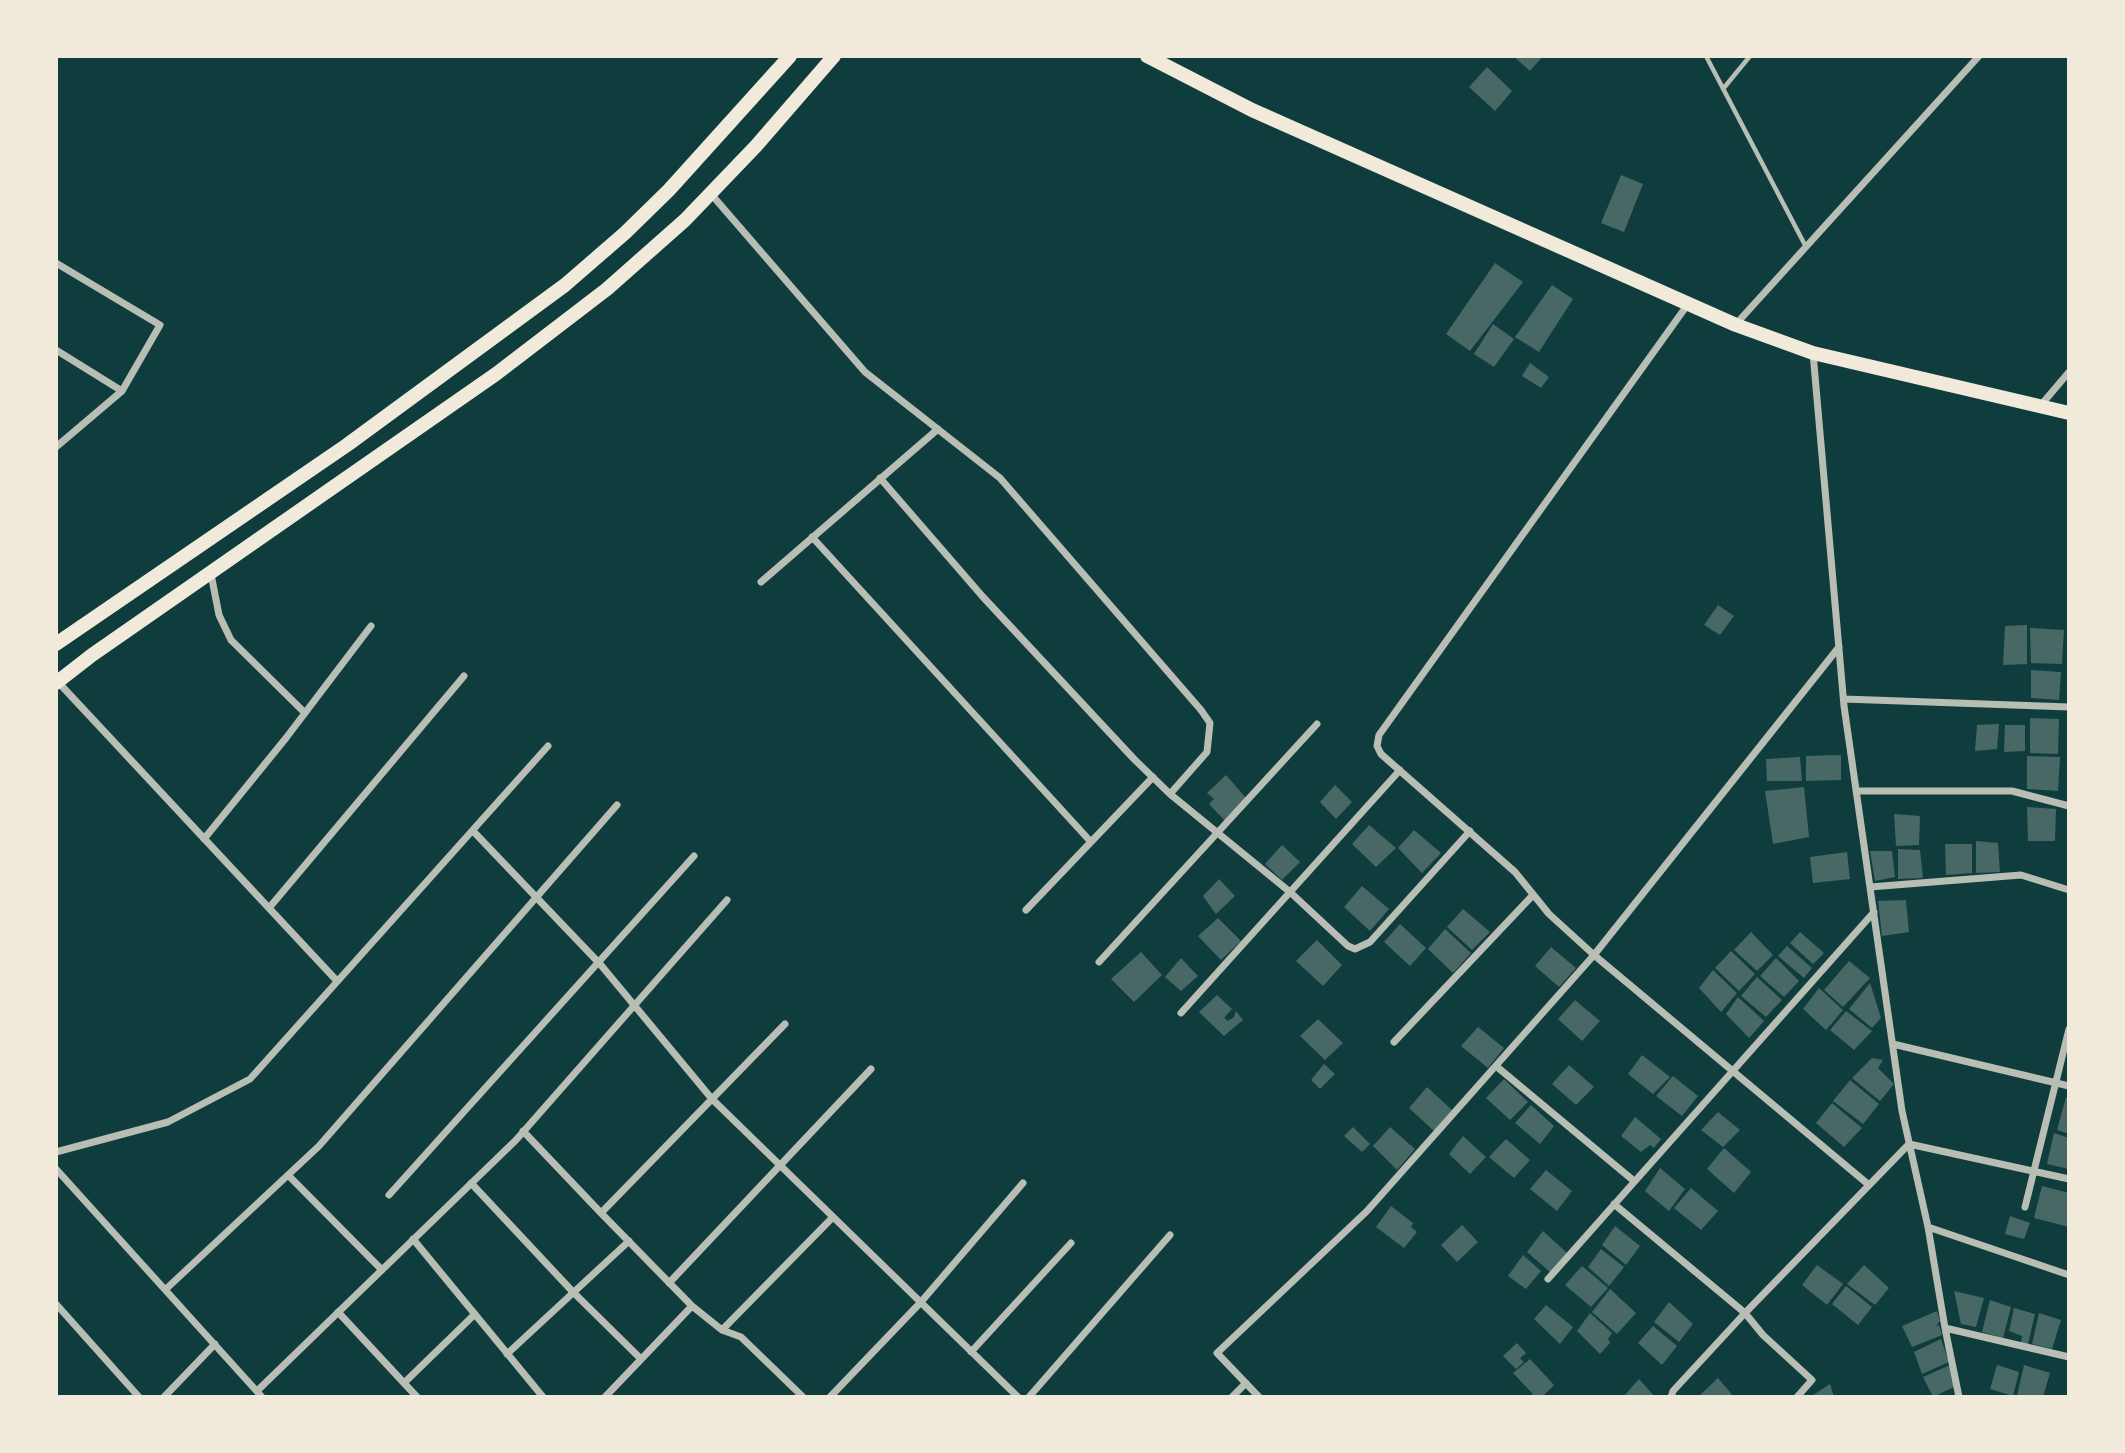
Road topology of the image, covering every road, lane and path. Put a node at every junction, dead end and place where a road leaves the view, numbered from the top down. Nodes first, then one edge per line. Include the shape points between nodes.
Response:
1 (790, 56) edge
2 (834, 56) edge
3 (1147, 56) edge
4 (1706, 56) edge
5 (1750, 56) edge
6 (1979, 56) edge
7 (1723, 89) junction
8 (711, 194) junction
9 (1805, 245) junction
10 (56, 263) edge
11 (1688, 303) junction
12 (1736, 325) junction
13 (56, 350) edge
14 (1812, 353) junction
15 (2069, 372) edge
16 (122, 391) junction
17 (2041, 405) junction
18 (2069, 413) edge
19 (938, 429) junction
20 (56, 447) edge
21 (880, 478) junction
22 (812, 537) junction
23 (210, 573) junction
24 (761, 582) dead end
25 (371, 625) dead end
26 (56, 644) edge
27 (1839, 647) junction
28 (464, 676) dead end
29 (57, 682) edge
30 (1844, 699) junction
31 (2069, 707) edge
32 (305, 713) junction
33 (1317, 723) dead end
34 (548, 746) dead end
35 (1400, 770) junction
36 (1153, 777) junction
37 (1856, 791) junction
38 (1170, 794) junction
39 (617, 805) dead end
40 (2069, 806) edge
41 (473, 831) junction
42 (1470, 831) junction
43 (1218, 834) junction
44 (204, 839) junction
45 (1091, 842) junction
46 (694, 856) dead end
47 (1870, 887) junction
48 (2069, 890) edge
49 (1290, 892) junction
50 (1533, 895) junction
51 (536, 897) junction
52 (727, 900) dead end
53 (269, 908) junction
54 (1026, 909) dead end
55 (1874, 912) junction
56 (1594, 955) junction
57 (1099, 962) dead end
58 (600, 964) junction
59 (337, 981) junction
60 (633, 1006) junction
61 (1181, 1013) dead end
62 (785, 1024) dead end
63 (2069, 1029) edge
64 (1394, 1042) dead end
65 (1893, 1044) junction
66 (1496, 1066) junction
67 (871, 1069) dead end
68 (1731, 1070) junction
69 (2056, 1083) junction
70 (2069, 1086) edge
71 (712, 1099) junction
72 (523, 1131) junction
73 (1909, 1144) junction
74 (56, 1152) edge
75 (780, 1166) junction
76 (56, 1169) edge
77 (2034, 1172) junction
78 (288, 1175) junction
79 (2069, 1179) edge
80 (1634, 1181) junction
81 (471, 1183) junction
82 (1023, 1184) dead end
83 (1869, 1185) junction
84 (389, 1195) dead end
85 (1614, 1204) junction
86 (2025, 1207) dead end
87 (601, 1213) junction
88 (833, 1217) junction
89 (1928, 1227) junction
90 (1170, 1235) dead end
91 (413, 1240) junction
92 (629, 1241) junction
93 (1071, 1243) dead end
94 (382, 1270) junction
95 (2069, 1275) edge
96 (1548, 1279) dead end
97 (669, 1283) junction
98 (166, 1289) junction
99 (573, 1293) junction
100 (921, 1302) junction
101 (56, 1304) edge
102 (692, 1306) junction
103 (338, 1312) junction
104 (1745, 1313) junction
105 (475, 1314) junction
106 (1945, 1328) junction
107 (722, 1330) junction
108 (215, 1344) junction
109 (971, 1352) junction
110 (507, 1354) junction
111 (2069, 1357) edge
112 (641, 1359) junction
113 (404, 1383) junction
114 (1246, 1383) junction
115 (259, 1394) edge
116 (139, 1397) edge
117 (164, 1397) edge
118 (417, 1397) edge
119 (543, 1397) edge
120 (605, 1397) edge
121 (803, 1397) edge
122 (830, 1397) edge
123 (1018, 1397) edge
124 (1029, 1397) edge
125 (1232, 1397) edge
126 (1259, 1397) edge
127 (1671, 1397) edge
128 (1797, 1397) edge
129 (1959, 1397) edge

1 - 26 main road via 669,190 565,285 357,437
2 - 8 main road
3 - 11 main road via 1252,110
4 - 7 lane
5 - 7 lane
6 - 9 street
7 - 9 lane
8 - 19 street via 865,372
8 - 23 main road via 607,289 496,374
9 - 12 street
10 - 16 street via 160,325
11 - 12 main road
11 - 35 street via 1379,735 1381,754
12 - 14 main road
13 - 16 street
14 - 17 main road
14 - 27 street
15 - 17 street
16 - 20 street
17 - 18 main road
19 - 21 street
19 - 38 street via 1000,478 1210,723 1207,752
21 - 22 street
21 - 36 street via 982,597
22 - 24 street
22 - 45 street
23 - 29 main road
23 - 32 street via 219,615 231,640
25 - 32 street
27 - 30 street
27 - 56 street
28 - 53 street
29 - 44 street
30 - 31 street
30 - 37 street
32 - 44 street
33 - 43 street
34 - 41 street
35 - 42 street
35 - 49 street
36 - 38 street
36 - 45 street
37 - 40 street via 2011,791
37 - 47 street
38 - 43 street
39 - 51 street
41 - 51 street
41 - 59 street
42 - 49 street via 1364,947 1348,946
42 - 50 street
43 - 49 street
43 - 57 street
44 - 53 street
45 - 54 street
46 - 58 street
47 - 48 street via 2021,875
47 - 55 street
49 - 61 street
50 - 56 street
50 - 64 street
51 - 58 street
51 - 78 street via 319,1146
52 - 60 street
53 - 59 street
55 - 65 street
55 - 68 street
56 - 66 street
56 - 68 street
58 - 60 street
58 - 84 street
59 - 74 street via 250,1079 168,1122
60 - 71 street
60 - 72 street
62 - 71 street
63 - 69 street
65 - 69 street
65 - 73 street
66 - 80 street
66 - 114 street via 1367,1211 1217,1353
67 - 75 street
68 - 80 street
68 - 83 street
69 - 70 street
69 - 77 street
71 - 75 street
71 - 87 street
72 - 81 street
72 - 87 street
73 - 77 street
73 - 83 street
73 - 89 street
75 - 88 street
75 - 97 street
76 - 98 street
77 - 79 street
77 - 86 street
78 - 94 street
78 - 98 street
80 - 85 street
81 - 91 street
81 - 99 street
82 - 100 street
83 - 104 street
85 - 96 street
85 - 104 street
87 - 92 street
88 - 100 street
88 - 107 street
89 - 95 street
89 - 106 street
90 - 124 street
91 - 94 street
91 - 105 street
92 - 97 street
92 - 99 street
93 - 109 street
94 - 103 street
97 - 102 street
98 - 108 street
99 - 110 street
99 - 112 street
100 - 109 street
100 - 122 street
101 - 116 street
102 - 107 street
102 - 112 street
103 - 113 street
103 - 115 street
104 - 127 street
104 - 128 street via 1812,1380
105 - 110 street
105 - 113 street
106 - 111 street
106 - 129 street
107 - 121 street via 741,1336
108 - 115 street
108 - 117 street
109 - 123 street
110 - 119 street
112 - 120 street
113 - 118 street
114 - 125 street
114 - 126 street

